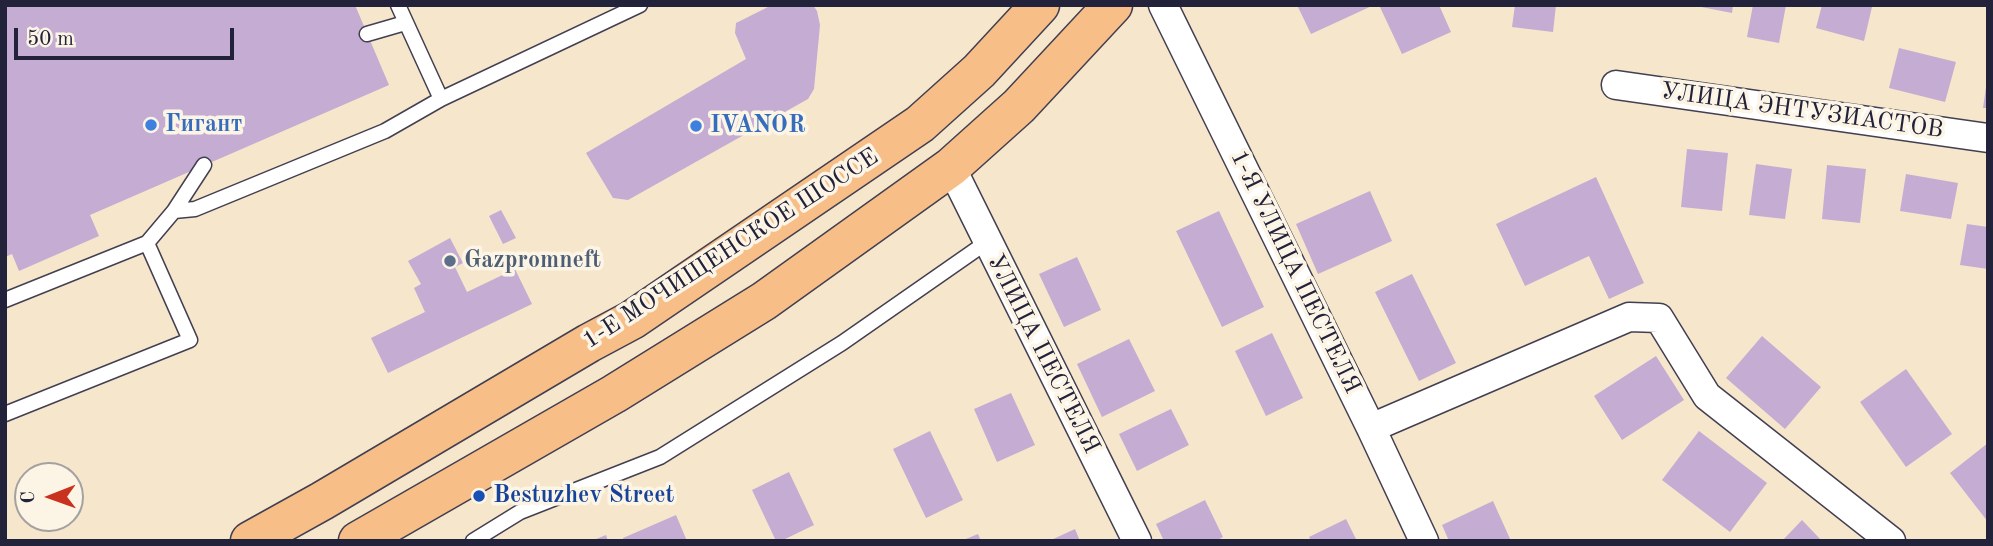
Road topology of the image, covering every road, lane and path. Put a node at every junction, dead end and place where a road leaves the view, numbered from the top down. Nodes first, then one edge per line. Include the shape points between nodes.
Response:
1 (398, 5) edge
2 (640, 5) edge
3 (1040, 5) edge
4 (1113, 5) edge
5 (1163, 5) edge
6 (405, 23) junction
7 (367, 34) dead end
8 (1616, 85) dead end
9 (441, 99) junction
10 (1988, 138) edge
11 (204, 165) dead end
12 (951, 167) junction
13 (174, 211) junction
14 (987, 242) junction
15 (147, 243) junction
16 (5, 300) edge
17 (5, 414) edge
18 (1371, 428) junction
19 (250, 541) edge
20 (358, 541) edge
21 (473, 541) edge
22 (1137, 541) edge
23 (1424, 541) edge
24 (1891, 541) edge

1 - 6 lane
2 - 9 lane
3 - 19 main road, 1-Е МОЧИЩЕНСКОЕ ШОССЕ via 979,71 920,124 644,312
4 - 12 main road via 1019,106
5 - 18 street, 1-Я УЛИЦА ПЕСТЕЛЯ
6 - 7 lane
6 - 9 lane
8 - 10 street, УЛИЦА ЭНТУЗИАСТОВ
9 - 13 lane via 385,131 195,209
11 - 13 lane
12 - 14 street, УЛИЦА ПЕСТЕЛЯ
12 - 20 main road via 764,301 614,394
13 - 15 lane
14 - 21 lane via 842,343 660,457 520,512
14 - 22 street, УЛИЦА ПЕСТЕЛЯ
15 - 16 lane
15 - 17 lane via 190,340
18 - 23 street, 1-Я УЛИЦА ПЕСТЕЛЯ
18 - 24 street via 1629,317 1659,318 1707,396

